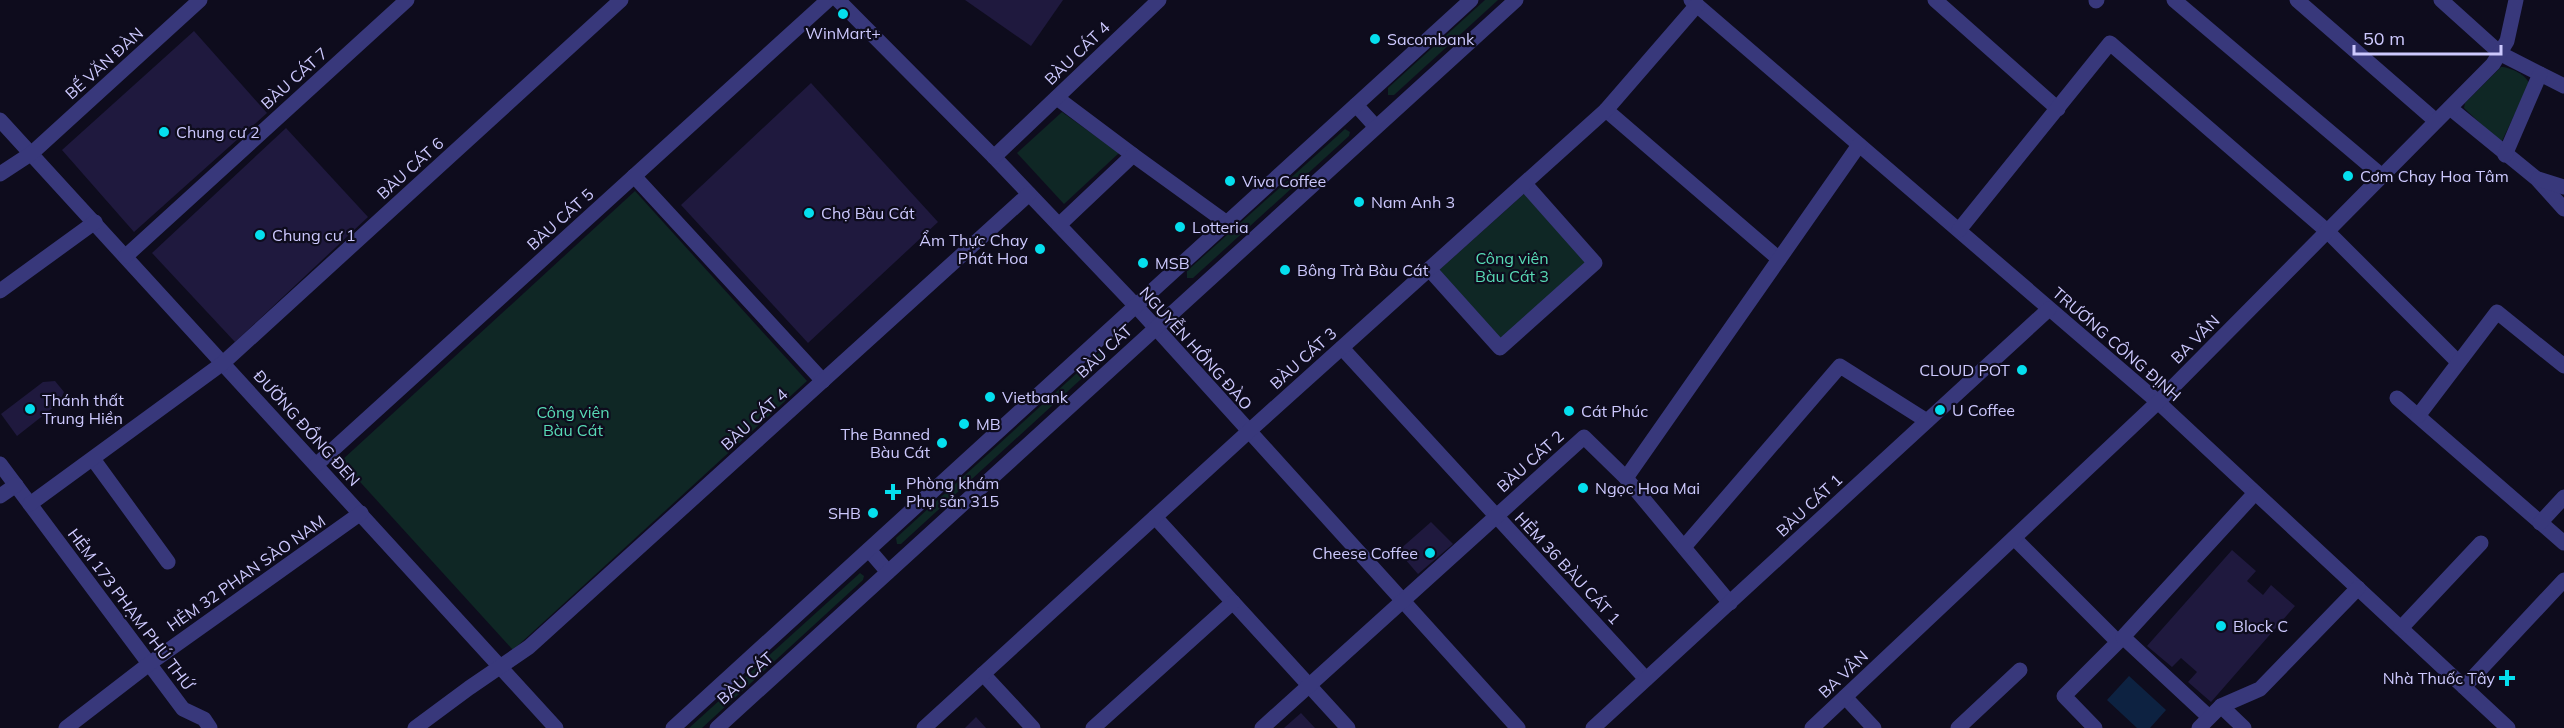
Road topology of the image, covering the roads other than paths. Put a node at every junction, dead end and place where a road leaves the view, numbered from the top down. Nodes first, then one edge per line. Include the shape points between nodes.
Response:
1 (200, 0) edge
2 (407, 0) edge
3 (621, 0) edge
4 (828, 0) edge
5 (838, 0) edge
6 (1159, 0) edge
7 (1471, 0) edge
8 (1516, 0) edge
9 (1935, 0) edge
10 (2174, 0) edge
11 (2297, 0) edge
12 (2441, 0) edge
13 (2516, 0) edge
14 (1694, 3) edge
15 (2501, 54) junction
16 (2540, 74) junction
17 (2564, 86) edge
18 (1057, 98) junction
19 (1356, 105) junction
20 (2450, 108) junction
21 (2058, 109) junction
22 (1606, 110) junction
23 (2436, 121) junction
24 (3, 126) edge
25 (1376, 127) junction
26 (1859, 145) junction
27 (32, 153) junction
28 (1133, 155) junction
29 (2505, 155) junction
30 (994, 157) junction
31 (0, 174) edge
32 (634, 176) junction
33 (2382, 176) junction
34 (2537, 179) junction
35 (1525, 183) junction
36 (2564, 187) edge
37 (1029, 194) junction
38 (2564, 209) edge
39 (95, 222) junction
40 (1227, 223) junction
41 (1059, 225) junction
42 (1959, 230) junction
43 (2327, 231) junction
44 (126, 256) junction
45 (1779, 259) junction
46 (1429, 269) junction
47 (0, 291) edge
48 (1136, 306) junction
49 (2049, 309) junction
50 (1155, 328) junction
51 (1342, 348) junction
52 (2457, 362) junction
53 (223, 363) junction
54 (2564, 366) edge
55 (823, 381) junction
56 (2397, 398) dead end
57 (2158, 402) junction
58 (2418, 416) junction
59 (1927, 420) junction
60 (1248, 432) junction
61 (93, 459) junction
62 (0, 464) edge
63 (316, 465) junction
64 (1626, 478) junction
65 (15, 484) junction
66 (2256, 493) junction
67 (0, 496) edge
68 (2564, 497) edge
69 (30, 504) junction
70 (361, 513) junction
71 (1496, 516) junction
72 (1155, 517) junction
73 (2540, 523) junction
74 (2014, 538) junction
75 (2481, 543) dead end
76 (2564, 543) edge
77 (1684, 547) junction
78 (868, 550) junction
79 (168, 562) dead end
80 (888, 572) junction
81 (2564, 580) edge
82 (2358, 588) junction
83 (1402, 600) junction
84 (1233, 602) junction
85 (1730, 603) junction
86 (2401, 628) junction
87 (149, 664) junction
88 (500, 667) junction
89 (2020, 670) dead end
90 (983, 674) junction
91 (1646, 679) junction
92 (1309, 685) junction
93 (2464, 687) junction
94 (1845, 697) junction
95 (2221, 706) junction
96 (2204, 723) edge
97 (66, 728) edge
98 (210, 728) edge
99 (415, 728) edge
100 (556, 728) edge
101 (673, 728) edge
102 (717, 728) edge
103 (924, 728) edge
104 (1033, 728) edge
105 (1093, 728) edge
106 (1262, 728) edge
107 (1348, 728) edge
108 (1518, 728) edge
109 (1593, 728) edge
110 (1812, 728) edge
111 (1874, 728) edge
112 (1958, 728) edge
113 (2095, 728) edge
114 (2244, 728) edge
115 (2508, 728) edge

1 - 27 street, BẾ VĂN ĐÀN
2 - 44 street, BÀU CÁT 7
3 - 53 street, BÀU CÁT 6
4 - 32 street, BÀU CÁT 5
5 - 30 street, NGUYỄN HỒNG ĐÀO
6 - 18 street, BÀU CÁT 4
7 - 19 street, BÀU CÁT
8 - 25 street, BÀU CÁT
9 - 21 street
10 - 33 street
11 - 23 street
12 - 15 street
13 - 15 street, BA VÂN
14 - 22 street, BÀU CÁT 3
14 - 26 street, TRƯƠNG CÔNG ĐỊNH
15 - 16 street
15 - 20 street, BA VÂN
16 - 17 street
16 - 29 street
18 - 28 street
18 - 30 street, BÀU CÁT 4
19 - 25 street
19 - 40 street, BÀU CÁT
20 - 23 street, BA VÂN
20 - 29 street
21 - 42 street
21 - 43 street via 2110,44
22 - 35 street, BÀU CÁT 3
22 - 45 street
23 - 33 street, BA VÂN
24 - 27 street, ĐƯỜNG ĐỒNG ĐEN
25 - 50 street, BÀU CÁT
26 - 42 street, TRƯƠNG CÔNG ĐỊNH
26 - 45 street
27 - 31 street, BẾ VĂN ĐÀN
27 - 39 street, ĐƯỜNG ĐỒNG ĐEN
28 - 40 street
28 - 41 street
29 - 34 street
30 - 37 street, NGUYỄN HỒNG ĐÀO
32 - 55 street
32 - 63 street, BÀU CÁT 5
33 - 43 street, BA VÂN
34 - 36 street
34 - 38 street
35 - 46 street, BÀU CÁT 3
35 - 46 street via 1595,263 1500,348
37 - 41 street, NGUYỄN HỒNG ĐÀO
37 - 55 street, BÀU CÁT 4
39 - 44 street, ĐƯỜNG ĐỒNG ĐEN
39 - 47 street
40 - 48 street, BÀU CÁT
41 - 48 street, NGUYỄN HỒNG ĐÀO
42 - 49 street, TRƯƠNG CÔNG ĐỊNH
43 - 52 street
43 - 57 street, BA VÂN
44 - 53 street, ĐƯỜNG ĐỒNG ĐEN
45 - 64 street
46 - 51 street, BÀU CÁT 3
48 - 50 street, NGUYỄN HỒNG ĐÀO
48 - 78 street, BÀU CÁT
49 - 57 street, TRƯƠNG CÔNG ĐỊNH
49 - 59 street, BÀU CÁT 1
50 - 60 street, NGUYỄN HỒNG ĐÀO
50 - 80 street, BÀU CÁT
51 - 60 street, BÀU CÁT 3
51 - 71 street, HẺM 36 BÀU CÁT 1
52 - 54 street via 2497,312
52 - 58 street
53 - 61 street, BÀU CÁT 6
53 - 63 street, ĐƯỜNG ĐỒNG ĐEN
55 - 88 street, BÀU CÁT 4 via 530,647
56 - 58 street
57 - 66 street, TRƯƠNG CÔNG ĐỊNH
57 - 74 street, BA VÂN
58 - 73 street
59 - 77 street via 1840,366
59 - 85 street, BÀU CÁT 1
60 - 72 street, BÀU CÁT 3
60 - 83 street, NGUYỄN HỒNG ĐÀO
61 - 69 street, BÀU CÁT 6
61 - 79 street
62 - 65 street
63 - 70 street, ĐƯỜNG ĐỒNG ĐEN
64 - 71 street, BÀU CÁT 2 via 1584,437
64 - 77 street
65 - 67 street
65 - 69 street, HẺM 173 PHẠM PHÚ THỨ
66 - 82 street, TRƯƠNG CÔNG ĐỊNH
66 - 96 street via 2123,637
68 - 73 street
69 - 87 street, HẺM 173 PHẠM PHÚ THỨ
70 - 87 street, HẺM 32 PHAN SÀO NAM
70 - 88 street, ĐƯỜNG ĐỒNG ĐEN
71 - 83 street, BÀU CÁT 2
71 - 91 street, HẺM 36 BÀU CÁT 1
72 - 84 street
72 - 90 street, BÀU CÁT 3
73 - 76 street
74 - 94 street, BA VÂN
74 - 113 street via 2118,642 2064,696
75 - 86 street
77 - 85 street
78 - 80 street
78 - 101 street, BÀU CÁT
80 - 102 street, BÀU CÁT
81 - 93 street
82 - 86 street, TRƯƠNG CÔNG ĐỊNH
82 - 95 street via 2260,689
83 - 92 street, BÀU CÁT 2
83 - 108 street, NGUYỄN HỒNG ĐÀO
84 - 92 street
84 - 105 street
85 - 91 street, BÀU CÁT 1
86 - 93 street, TRƯƠNG CÔNG ĐỊNH
87 - 97 street, HẺM 32 PHAN SÀO NAM
87 - 98 street, HẺM 173 PHẠM PHÚ THỨ via 183,709 204,719
88 - 99 street, BÀU CÁT 4
88 - 100 street, ĐƯỜNG ĐỒNG ĐEN
89 - 112 street
90 - 103 street, BÀU CÁT 3
90 - 104 street
91 - 109 street, BÀU CÁT 1
92 - 106 street, BÀU CÁT 2
92 - 107 street
93 - 115 street, TRƯƠNG CÔNG ĐỊNH
94 - 110 street, BA VÂN
94 - 111 street
95 - 96 street
95 - 114 street

